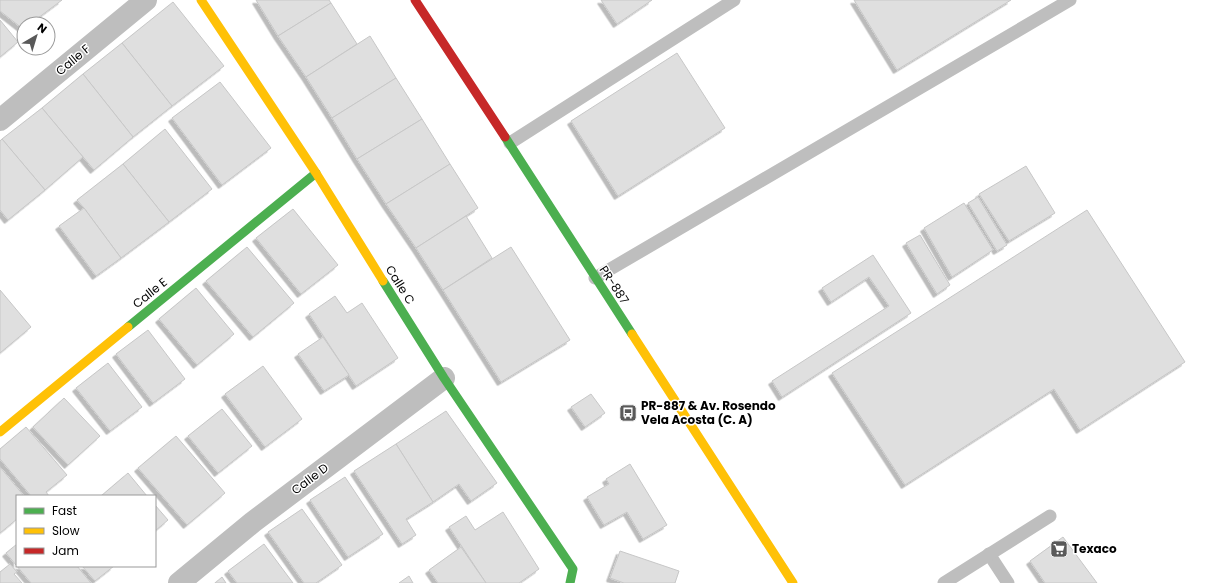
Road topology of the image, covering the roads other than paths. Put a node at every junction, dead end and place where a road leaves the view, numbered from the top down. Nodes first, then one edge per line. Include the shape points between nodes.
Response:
1 (144, 0) edge
2 (202, 0) edge
3 (415, 0) edge
4 (734, 0) edge
5 (1070, 0) edge
6 (0, 120) edge
7 (510, 143) junction
8 (316, 174) junction
9 (595, 278) junction
10 (444, 378) junction
11 (0, 432) edge
12 (1050, 516) dead end
13 (989, 554) junction
14 (179, 583) edge
15 (570, 583) edge
16 (793, 583) edge
17 (944, 583) edge
18 (1008, 583) edge

1 - 6 street, Calle F
2 - 8 street, Calle C
3 - 7 street, PR-887
4 - 7 lane
5 - 9 lane
7 - 9 street, PR-887
8 - 10 street, Calle C
8 - 11 street, Calle E
9 - 16 street, PR-887
10 - 14 street, Calle D via 253,522
10 - 15 street, Calle C via 573,569
12 - 13 lane
13 - 17 lane
13 - 18 lane

